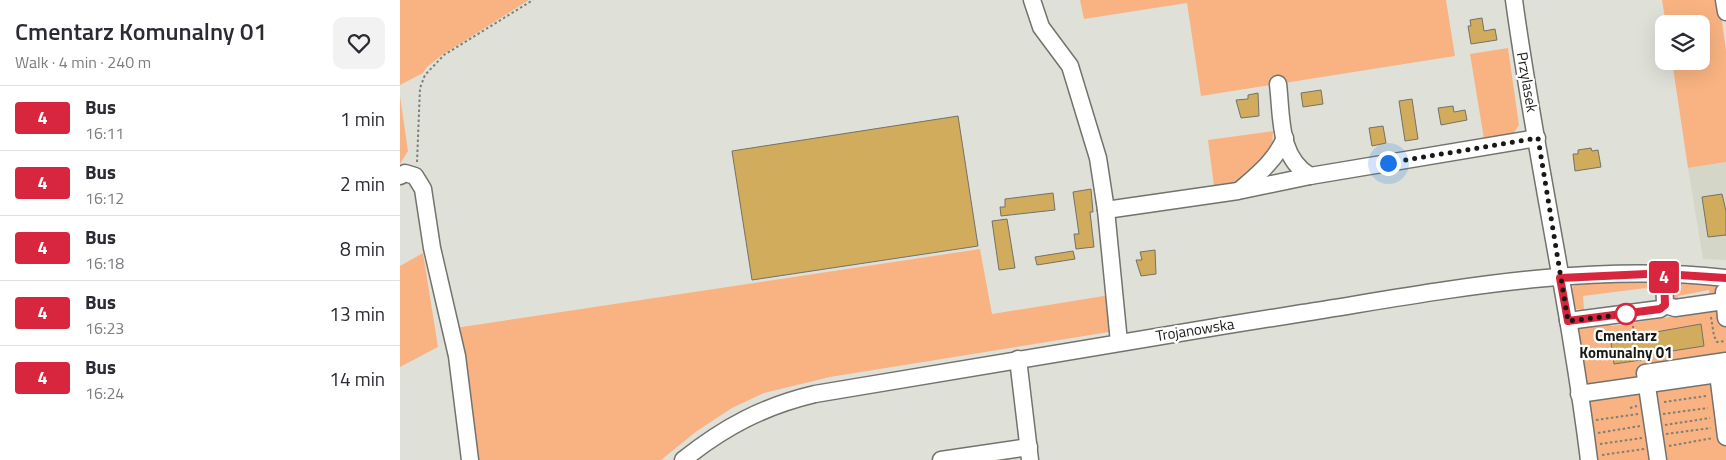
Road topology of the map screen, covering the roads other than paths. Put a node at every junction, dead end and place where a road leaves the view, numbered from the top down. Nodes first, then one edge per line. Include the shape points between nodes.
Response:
1 (1032, 0) edge
2 (1514, 0) edge
3 (1724, 0) edge
4 (1726, 12) edge
5 (1278, 84) dead end
6 (1285, 138) junction
7 (1538, 138) junction
8 (407, 176) edge
9 (1310, 176) junction
10 (1238, 191) junction
11 (1106, 210) junction
12 (1664, 274) junction
13 (1725, 277) edge
14 (1560, 278) junction
15 (1724, 301) junction
16 (1665, 305) junction
17 (1726, 318) edge
18 (1568, 321) junction
19 (1119, 342) junction
20 (1018, 359) junction
21 (1724, 369) edge
22 (1646, 384) junction
23 (1579, 394) junction
24 (1724, 419) edge
25 (1653, 428) edge
26 (1030, 454) edge
27 (1594, 458) edge
28 (470, 460) edge
29 (683, 460) edge
30 (941, 460) edge

1 - 11 street via 1041,27 1070,66 1098,158
2 - 7 street, Przylasek
3 - 4 street
5 - 6 street
6 - 9 street via 1292,161
6 - 10 street via 1264,169
7 - 9 street
7 - 14 street, Przylasek
8 - 28 street via 423,189 432,248 457,356
9 - 10 street
10 - 11 street
11 - 19 street
12 - 13 street, Trojanowska
12 - 14 street, Trojanowska
12 - 16 street
13 - 15 street
14 - 18 street, Przylasek
14 - 19 street, Trojanowska via 1458,288
15 - 16 street via 1675,308
15 - 17 street
16 - 18 street via 1656,310
18 - 23 street, Przylasek
19 - 20 street, Trojanowska
20 - 26 street
20 - 29 street, Trojanowska via 783,401 732,424
21 - 22 street via 1645,373
21 - 24 street
22 - 23 street
22 - 25 street
23 - 27 street, Przylasek
26 - 30 street

